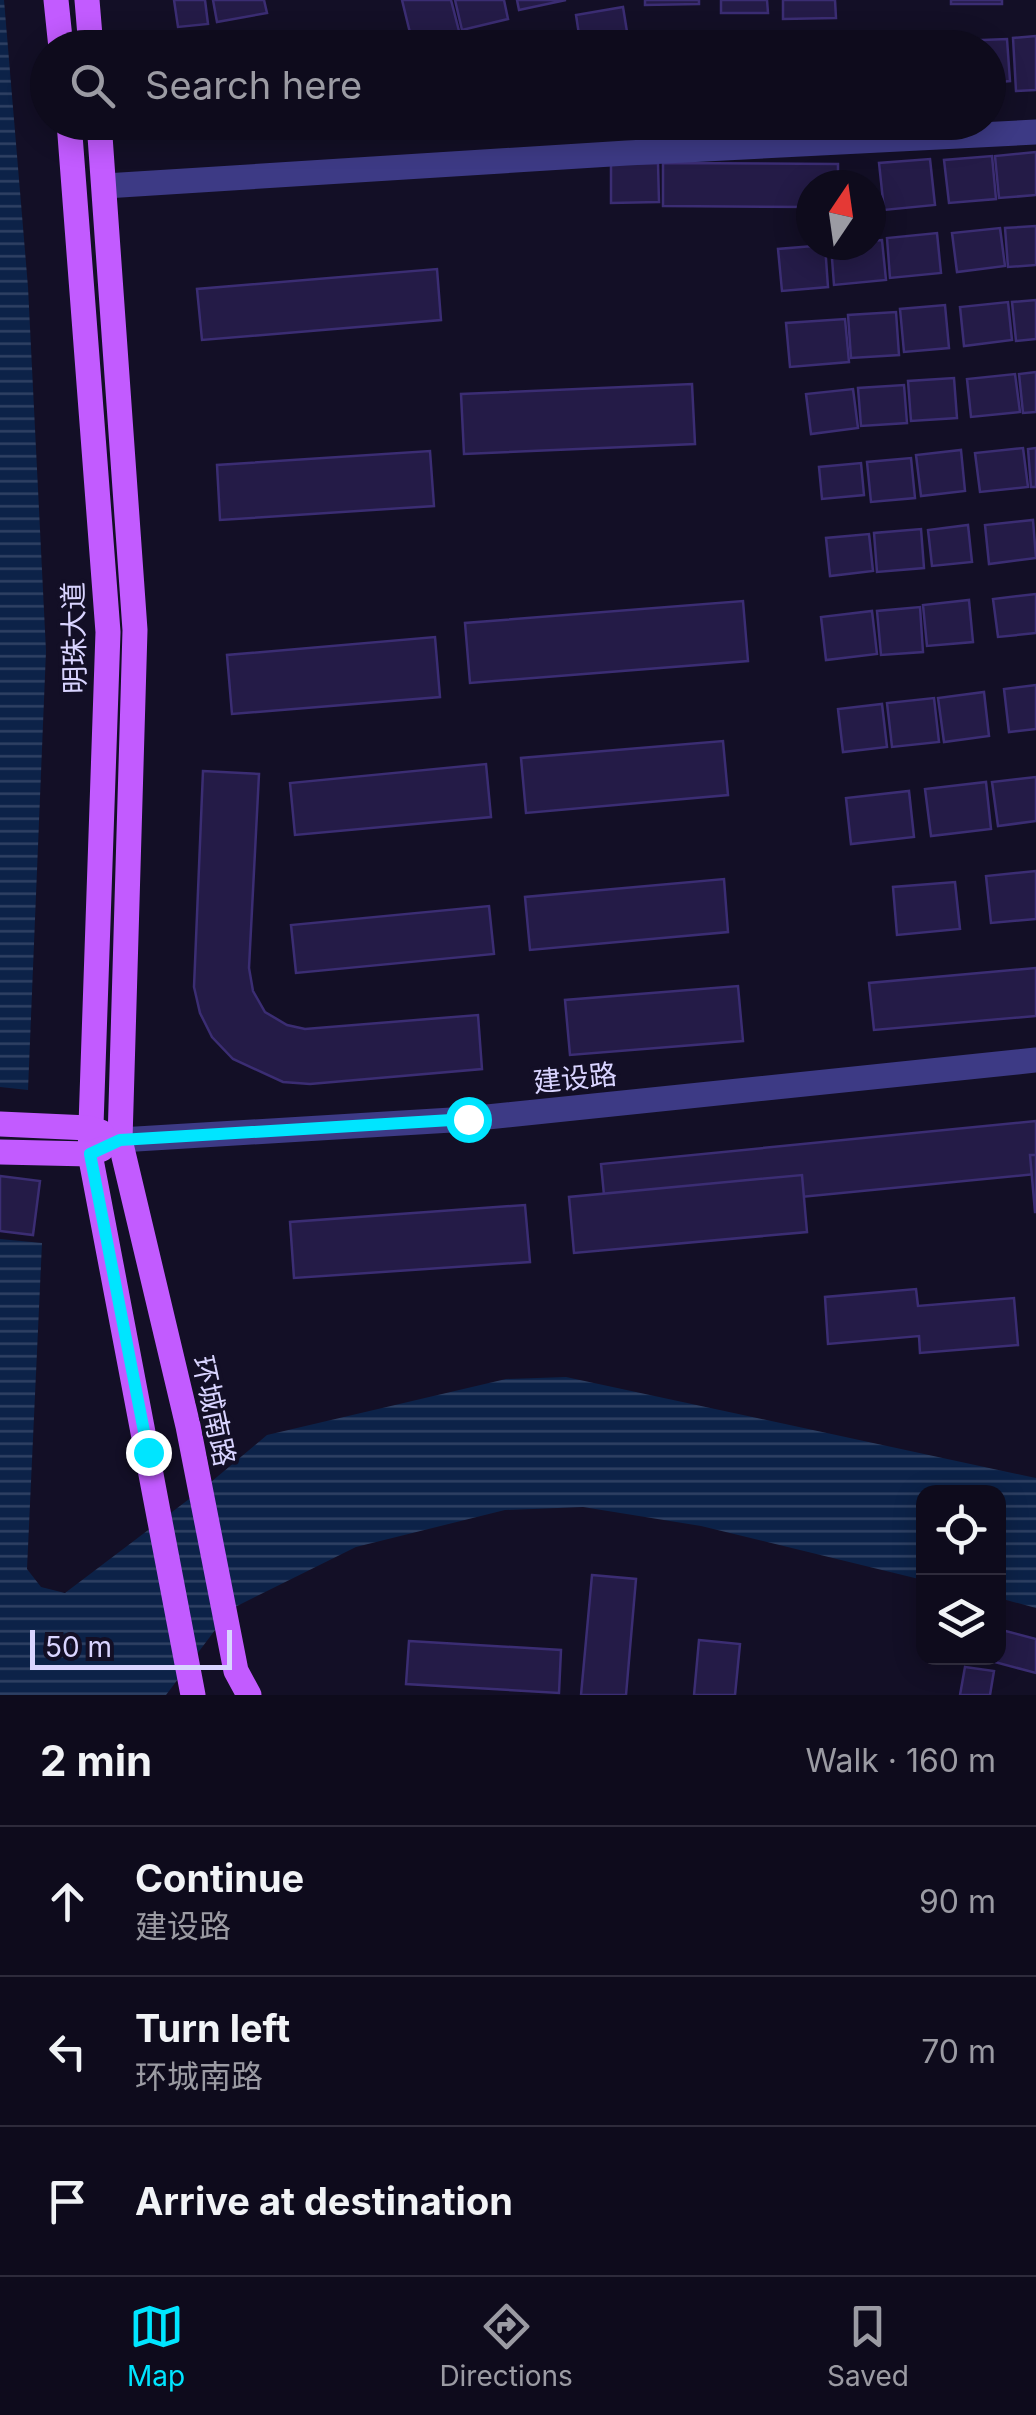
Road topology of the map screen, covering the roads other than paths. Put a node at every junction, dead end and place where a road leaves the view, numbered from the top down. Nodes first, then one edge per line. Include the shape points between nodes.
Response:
1 (56, 0) edge
2 (87, 0) edge
3 (59, 30) edge
4 (90, 30) edge
5 (1036, 132) edge
6 (1006, 134) edge
7 (69, 140) edge
8 (101, 140) edge
9 (880, 140) edge
10 (106, 186) junction
11 (1036, 1060) edge
12 (0, 1124) edge
13 (89, 1128) junction
14 (120, 1140) junction
15 (0, 1152) edge
16 (90, 1154) junction
17 (193, 1695) edge
18 (250, 1695) edge

1 - 3 main road
2 - 4 main road
5 - 6 street
7 - 13 main road, 明珠大道 via 108,632
8 - 10 main road
9 - 10 street
10 - 14 main road via 136,630
11 - 14 street, 建设路 via 468,1119
12 - 13 main road, 建设路
13 - 14 main road, 建设路
13 - 16 main road, 明珠大道
14 - 16 main road, 建设路
14 - 18 main road, 环城南路 via 188,1426 236,1672
15 - 16 main road, 建设路
16 - 17 main road

